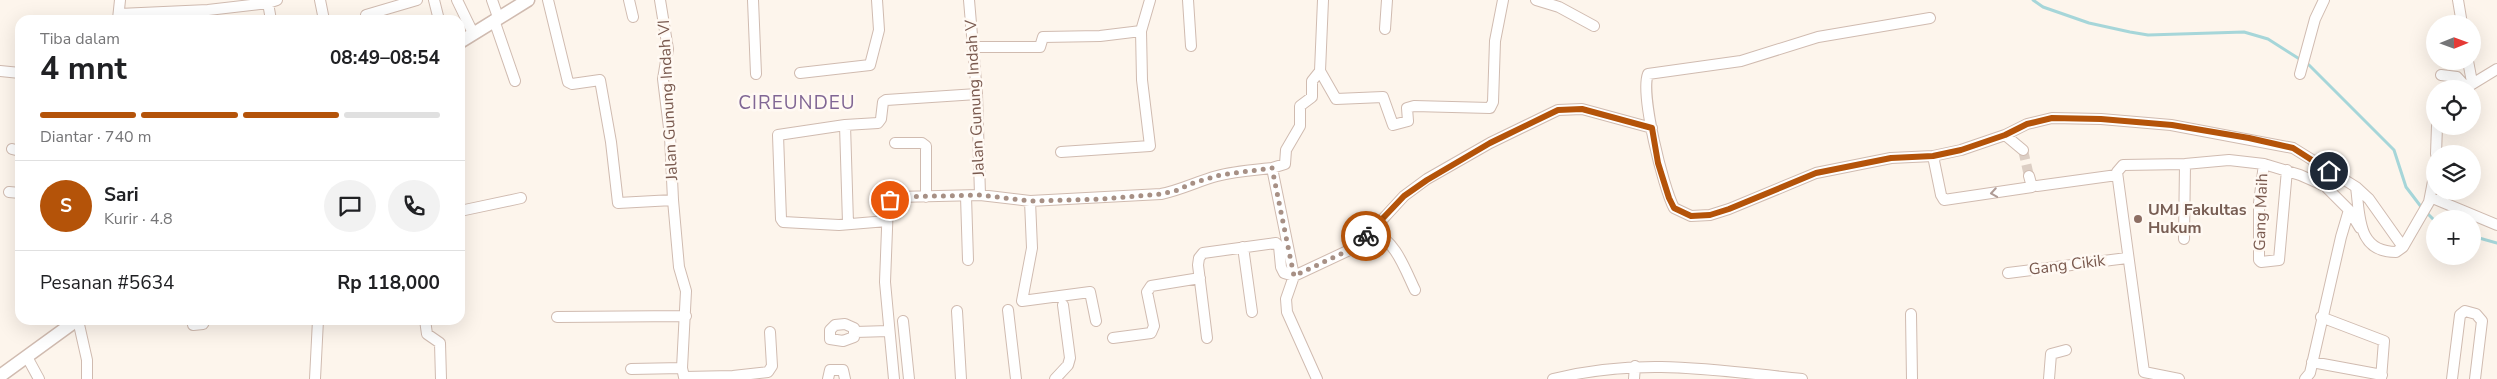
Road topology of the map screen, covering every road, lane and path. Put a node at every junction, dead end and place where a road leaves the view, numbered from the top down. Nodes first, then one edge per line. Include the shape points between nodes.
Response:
1 (120, 0) edge
2 (320, 0) edge
3 (417, 0) edge
4 (434, 0) edge
5 (457, 0) edge
6 (492, 0) edge
7 (528, 0) edge
8 (548, 0) edge
9 (629, 0) edge
10 (660, 0) edge
11 (753, 0) edge
12 (877, 0) edge
13 (969, 0) edge
14 (1150, 0) edge
15 (1188, 0) edge
16 (1323, 0) edge
17 (1387, 0) edge
18 (1503, 0) edge
19 (1536, 0) edge
20 (2324, 0) edge
21 (2458, 0) edge
22 (272, 2) edge
23 (224, 4) edge
24 (118, 15) edge
25 (134, 15) edge
26 (271, 15) edge
27 (323, 15) edge
28 (366, 15) dead end
29 (438, 15) edge
30 (464, 15) edge
31 (2460, 15) edge
32 (465, 16) edge
33 (633, 17) dead end
34 (1930, 18) dead end
35 (496, 19) junction
36 (1594, 26) dead end
37 (1386, 29) dead end
38 (1141, 31) junction
39 (473, 33) junction
40 (465, 39) edge
41 (1191, 46) dead end
42 (973, 47) junction
43 (2497, 69) edge
44 (0, 70) edge
45 (1320, 71) junction
46 (15, 72) edge
47 (2301, 72) dead end
48 (800, 73) dead end
49 (756, 74) dead end
50 (2441, 74) dead end
51 (2460, 80) edge
52 (2478, 80) edge
53 (515, 81) dead end
54 (977, 94) junction
55 (845, 125) junction
56 (1651, 125) junction
57 (2005, 135) junction
58 (895, 143) dead end
59 (2023, 150) tunnel mouth
60 (1061, 152) dead end
61 (1933, 156) junction
62 (2185, 164) junction
63 (2264, 164) junction
64 (1272, 168) junction
65 (2288, 170) junction
66 (2118, 171) junction
67 (2030, 176) dead end
68 (2037, 186) dead end
69 (2356, 187) junction
70 (9, 192) dead end
71 (15, 193) edge
72 (980, 195) junction
73 (966, 196) junction
74 (926, 197) junction
75 (521, 198) dead end
76 (673, 200) junction
77 (2430, 200) joint
78 (1030, 201) junction
79 (465, 210) edge
80 (2349, 210) junction
81 (887, 221) junction
82 (848, 223) junction
83 (2497, 225) edge
84 (1372, 230) junction
85 (2364, 236) junction
86 (2184, 239) dead end
87 (1244, 247) junction
88 (2403, 247) junction
89 (2127, 258) junction
90 (968, 260) dead end
91 (2008, 273) dead end
92 (1294, 276) junction
93 (1200, 278) junction
94 (1416, 290) dead end
95 (1063, 304) dead end
96 (957, 310) dead end
97 (1008, 310) dead end
98 (1252, 312) dead end
99 (1911, 314) dead end
100 (686, 316) junction
101 (557, 317) dead end
102 (2321, 317) junction
103 (903, 321) dead end
104 (1096, 321) dead end
105 (71, 325) edge
106 (79, 325) edge
107 (198, 325) edge
108 (318, 325) edge
109 (426, 325) edge
110 (193, 326) dead end
111 (889, 331) junction
112 (770, 332) dead end
113 (855, 332) dead end
114 (1113, 338) dead end
115 (1207, 338) dead end
116 (2066, 350) dead end
117 (27, 357) junction
118 (2312, 362) junction
119 (1635, 366) junction
120 (682, 368) junction
121 (631, 369) dead end
122 (1712, 374) edge
123 (0, 376) edge
124 (2141, 376) edge
125 (2381, 377) edge
126 (732, 378) edge
127 (38, 379) edge
128 (87, 379) edge
129 (316, 379) edge
130 (441, 379) edge
131 (828, 379) edge
132 (845, 379) edge
133 (894, 379) edge
134 (909, 379) edge
135 (961, 379) edge
136 (1016, 379) edge
137 (1054, 379) edge
138 (1316, 379) edge
139 (1552, 379) edge
140 (1634, 379) edge
141 (1802, 379) edge
142 (1912, 379) edge
143 (2050, 379) edge
144 (2179, 379) edge
145 (2305, 379) edge
146 (2452, 379) edge
147 (2475, 379) edge

1 - 24 street
2 - 27 street
3 - 28 street
4 - 29 street
5 - 30 street
6 - 35 street
7 - 35 street
8 - 76 street via 568,82 600,80 618,203
9 - 33 street
10 - 76 street, Jalan Gunung Indah VI via 668,49 663,79
11 - 49 street
12 - 48 street via 879,30 870,65
13 - 42 street, Jalan Gunung Indah V
14 - 38 street
15 - 41 street
16 - 45 street
17 - 37 street
18 - 45 street via 1495,41 1493,102 1490,108 1414,106 1407,108 1408,121 1393,125 1382,96 1336,99
19 - 36 street via 1559,7
20 - 47 street via 2315,19
21 - 31 street
22 - 23 street
22 - 26 street
23 - 25 street
32 - 39 street
34 - 56 street via 1818,37 1741,61 1651,73 1647,78
35 - 39 street
35 - 53 street
38 - 42 street via 1043,37 1040,47
38 - 60 street via 1142,80 1150,146
39 - 40 street
42 - 54 street, Jalan Gunung Indah V
43 - 52 street
44 - 46 street
45 - 64 street via 1312,81 1312,97 1300,107 1300,126 1286,150 1285,164
50 - 51 street
54 - 55 street via 886,100 880,121
54 - 72 street, Jalan Gunung Indah V
55 - 82 street
55 - 82 street via 782,133 777,139 783,222
56 - 61 street via 1669,198 1674,208 1691,216 1729,209 1834,168 1891,158
56 - 84 street via 1582,109 1558,110 1490,143 1427,180 1404,196
57 - 59 street
57 - 61 street
57 - 69 street via 2027,124 2052,118 2172,125 2293,148
58 - 74 street via 922,143 926,146
67 -> 61 street via 2032,187 1944,200 1940,195
62 - 63 street via 2229,160
62 - 66 street via 2123,165
62 - 86 street
63 - 65 street
63 - 65 street, Gang Maih via 2259,203 2260,261 2278,261
64 - 78 street via 1220,175 1161,194
64 - 92 street
65 - 80 street via 2325,186
66 - 68 street
66 - 89 street
69 - 85 street
69 - 88 street via 2370,199
70 - 71 street
72 - 73 street, Jalan Gunung Indah V
72 - 78 street
73 - 74 street, Jalan Gunung Indah V
73 - 90 street
74 - 81 street, Jalan Gunung Indah V via 892,198 888,203
75 - 79 street
76 - 100 street, Jalan Gunung Indah VI via 679,267 686,291
77 - 83 street
77 - 88 street
78 - 104 street via 1032,248 1022,301 1090,292
80 - 85 street
80 - 102 street
81 - 82 street
81 - 111 street, Jalan Gunung Indah V via 885,282
84 - 92 street via 1358,246
84 - 94 street via 1382,235 1397,252
85 - 88 street via 2386,252 2396,252
87 - 92 street via 1276,243 1284,273
87 - 93 street via 1203,253 1199,258
87 - 98 street
89 - 91 street, Gang Cikik
89 - 124 street
92 - 138 street via 1286,299 1286,312
93 - 114 street via 1151,286 1147,292 1154,330
93 - 115 street
95 - 137 street via 1070,358 1068,365
96 - 135 street
97 - 136 street
99 - 142 street
100 - 101 street
100 - 120 street, Jalan Gunung Indah VI
102 - 118 street
102 - 125 street via 2384,341
103 - 134 street
105 - 117 street
106 - 128 street via 87,360
107 - 110 street
108 - 129 street
109 - 130 street via 427,334 440,343
111 - 113 street
111 - 133 street, Jalan Gunung Indah V
112 - 126 street via 770,371
116 - 143 street via 2051,354
117 - 123 street
117 - 127 street
118 - 125 street
118 - 145 street
119 - 122 street
119 - 139 street via 1584,371
119 - 140 street
120 - 121 street
120 - 126 street via 684,377
122 - 141 street
124 - 144 street
131 - 132 street via 830,370 843,370
146 - 147 street via 2460,315 2466,312 2476,314 2482,321

